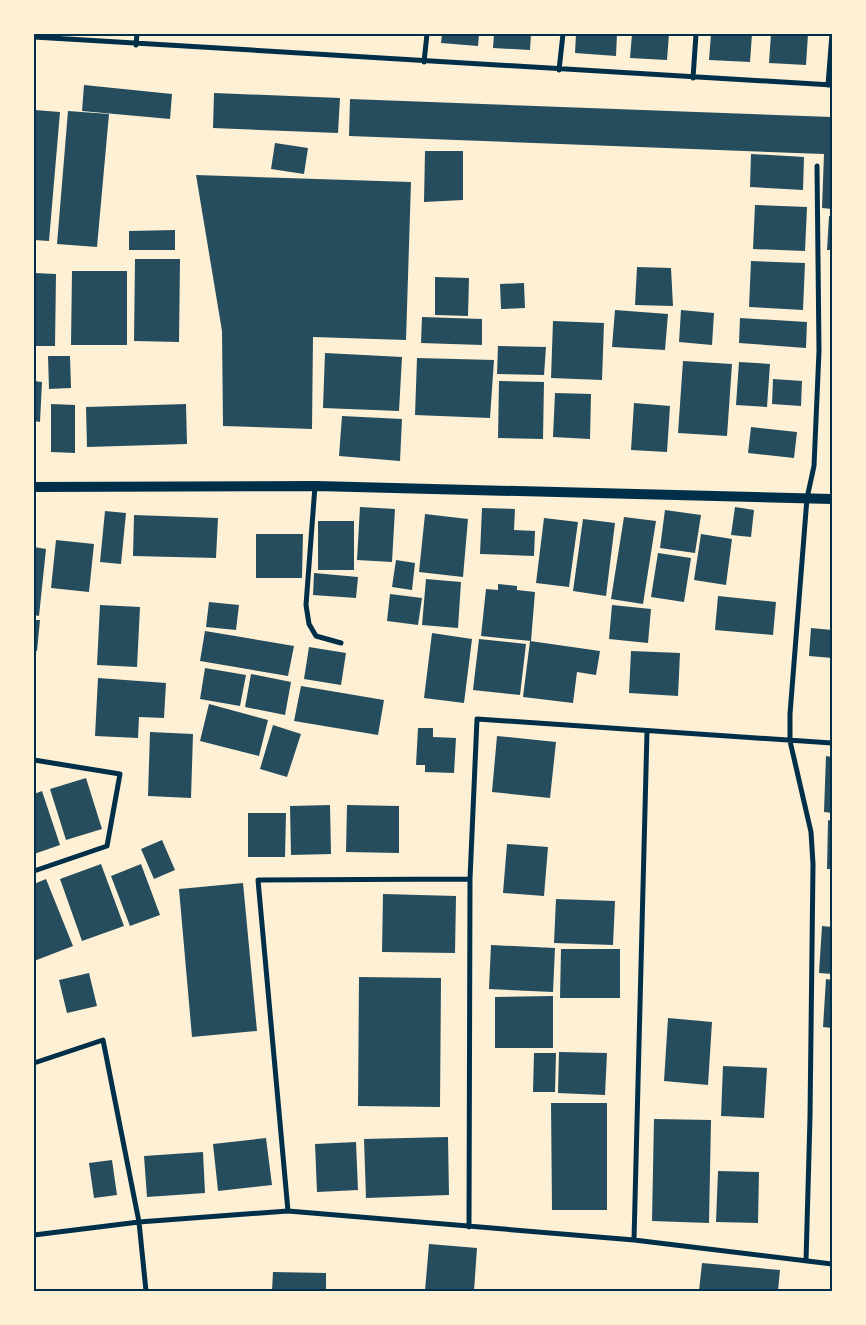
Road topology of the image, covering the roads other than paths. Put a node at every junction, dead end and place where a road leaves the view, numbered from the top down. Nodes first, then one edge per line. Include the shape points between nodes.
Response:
1 (137, 34) edge
2 (427, 34) edge
3 (562, 34) edge
4 (696, 34) edge
5 (832, 34) edge
6 (34, 37) edge
7 (136, 45) junction
8 (424, 62) junction
9 (559, 70) junction
10 (693, 78) junction
11 (830, 85) edge
12 (817, 166) dead end
13 (316, 486) junction
14 (34, 487) edge
15 (807, 498) junction
16 (832, 499) edge
17 (341, 643) dead end
18 (647, 732) junction
19 (790, 742) junction
20 (832, 743) edge
21 (34, 760) edge
22 (34, 871) edge
23 (470, 879) junction
24 (34, 1063) edge
25 (288, 1211) junction
26 (139, 1222) junction
27 (469, 1227) junction
28 (34, 1235) edge
29 (634, 1240) junction
30 (806, 1261) junction
31 (832, 1264) edge
32 (146, 1291) edge

1 - 7 street
2 - 8 street
3 - 9 street
4 - 10 street
5 - 11 street
6 - 7 street
7 - 8 street
8 - 9 street
9 - 10 street
10 - 11 street
12 - 15 street via 820,351 814,466
13 - 14 main road
13 - 15 main road
13 - 17 street via 306,605 309,624 316,636
15 - 16 main road
15 - 19 street
18 - 19 street
18 - 23 street via 477,719
18 - 29 street
19 - 20 street
19 - 30 street via 811,832 813,864
21 - 22 street via 120,774 107,846
23 - 25 street via 258,880
23 - 27 street
24 - 26 street via 103,1040
25 - 26 street
25 - 27 street
26 - 28 street
26 - 32 street
27 - 29 street
29 - 30 street
30 - 31 street

